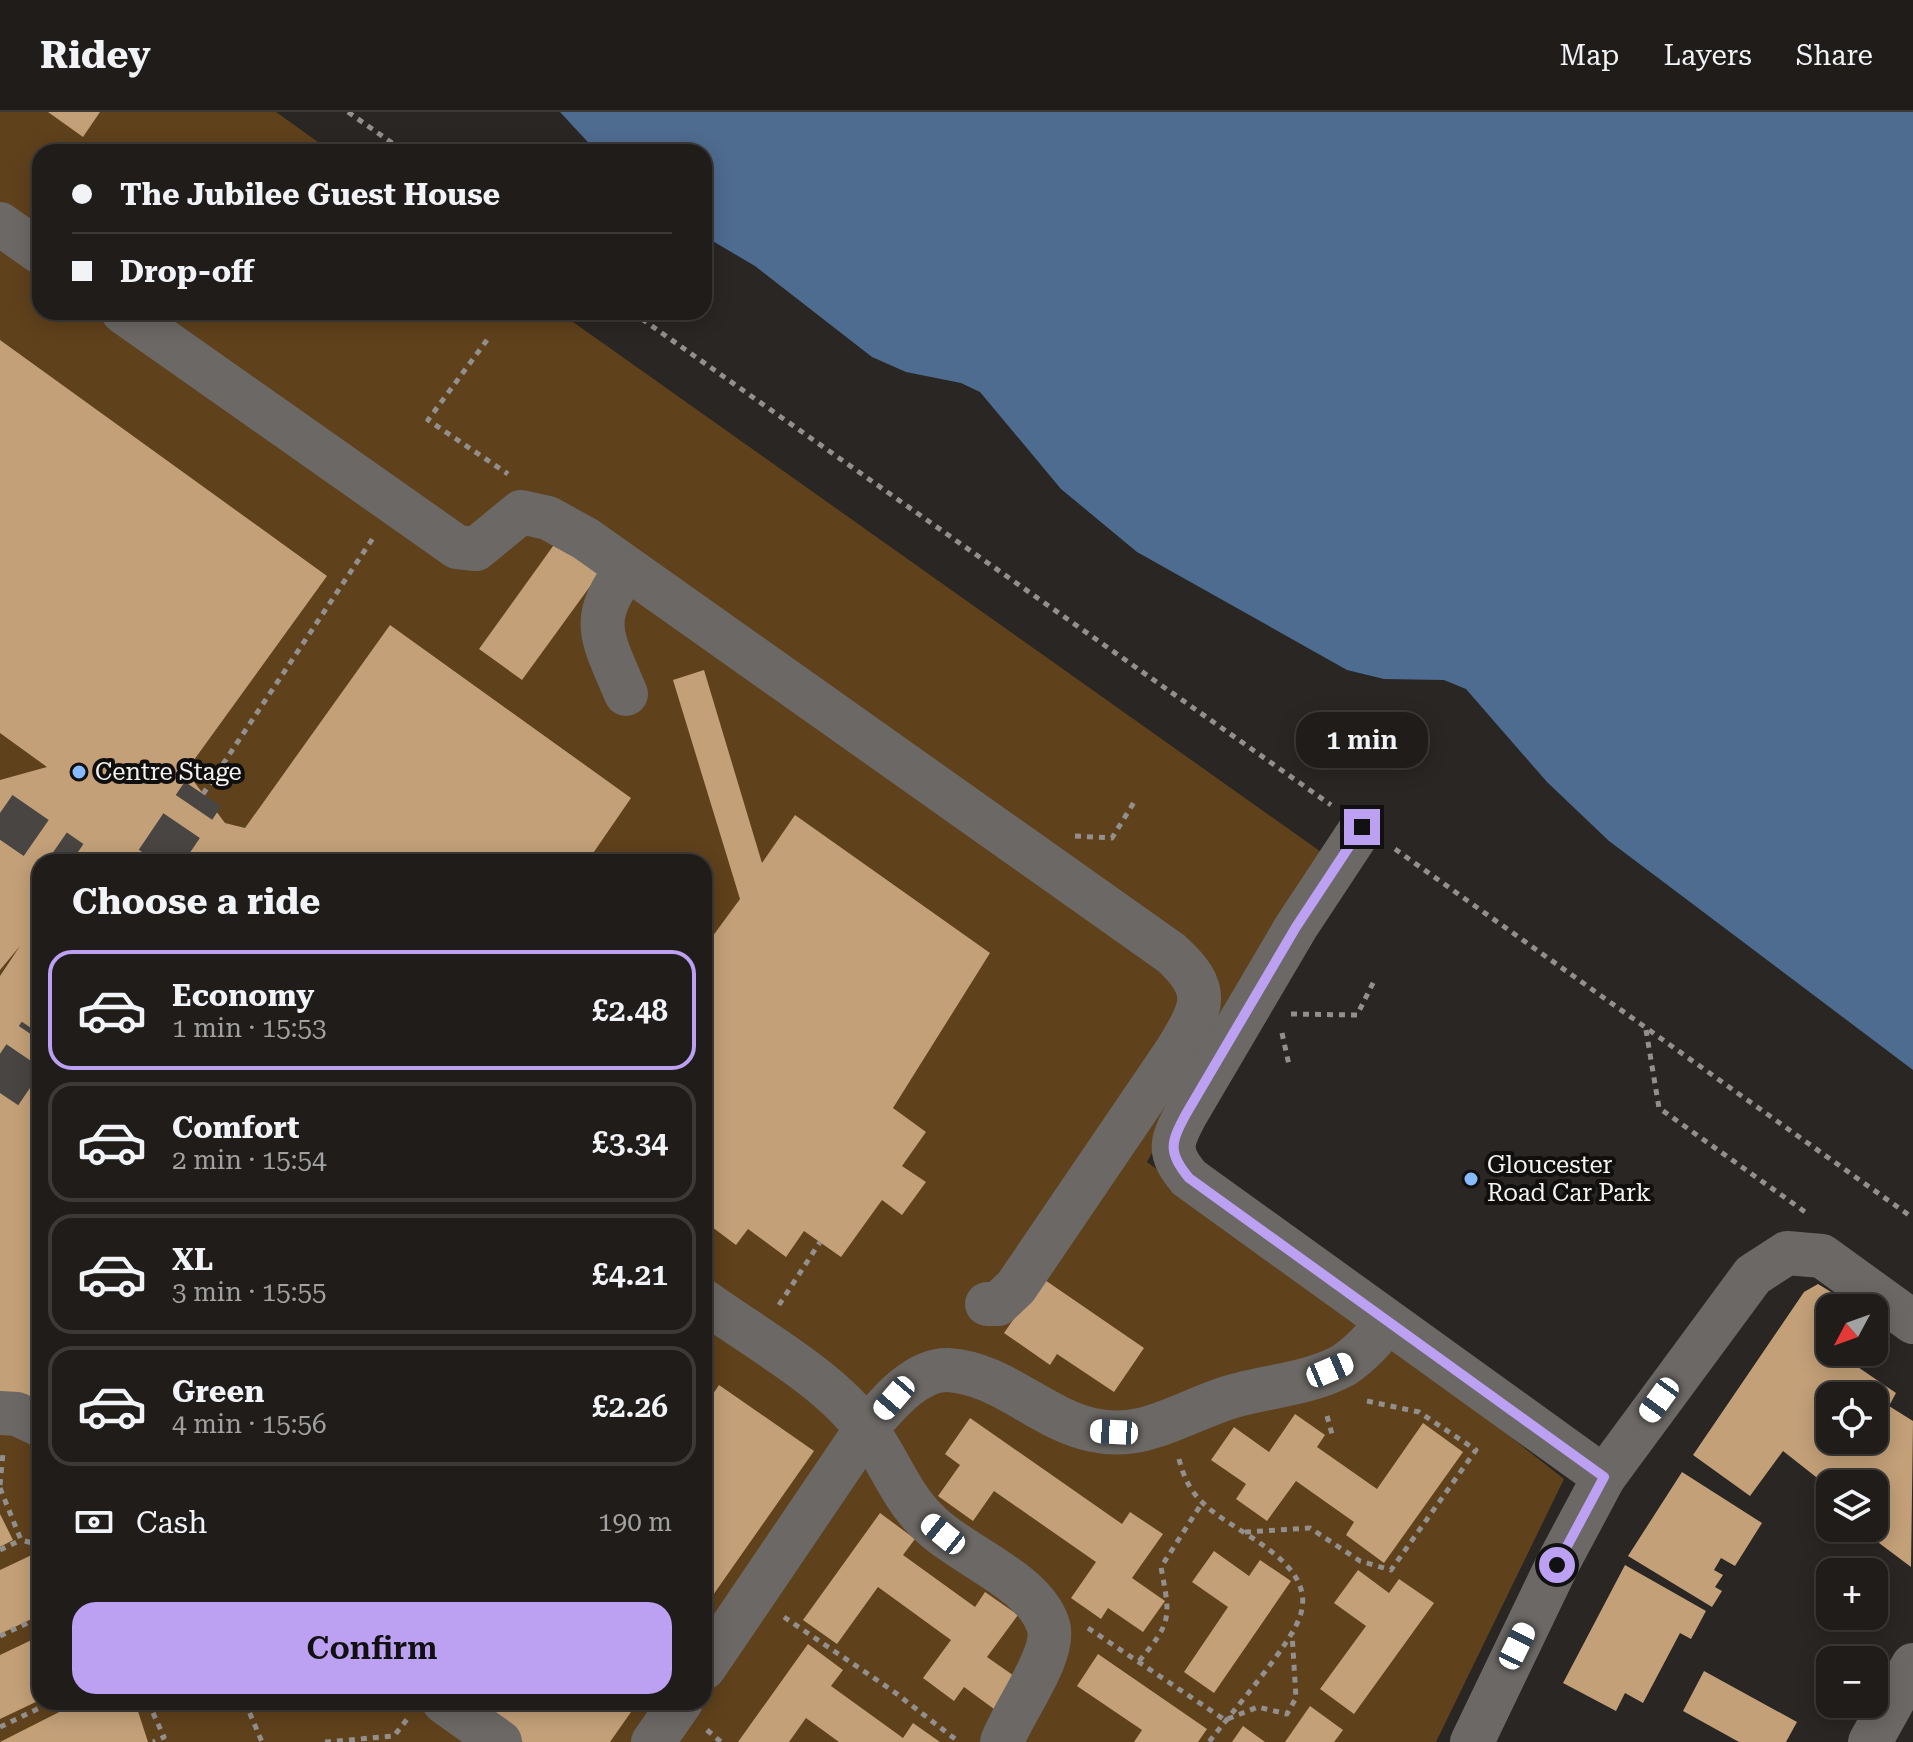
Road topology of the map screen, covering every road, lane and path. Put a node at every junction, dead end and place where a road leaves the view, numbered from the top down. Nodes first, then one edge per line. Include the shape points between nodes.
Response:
1 (348, 112) edge
2 (394, 144) edge
3 (0, 224) edge
4 (32, 246) edge
5 (147, 320) edge
6 (643, 320) edge
7 (487, 340) dead end
8 (396, 503) junction
9 (521, 512) junction
10 (627, 569) junction
11 (626, 694) dead end
12 (203, 794) tunnel mouth
13 (1136, 799) dead end
14 (1362, 827) junction
15 (1054, 871) junction
16 (1374, 981) dead end
17 (1277, 1013) dead end
18 (1280, 1026) dead end
19 (1646, 1029) junction
20 (1289, 1065) dead end
21 (1786, 1198) dead end
22 (1913, 1218) edge
23 (820, 1242) dead end
24 (987, 1304) dead end
25 (712, 1307) edge
26 (1386, 1322) junction
27 (1913, 1322) edge
28 (757, 1339) junction
29 (1315, 1376) junction
30 (32, 1421) edge
31 (1169, 1424) junction
32 (866, 1429) junction
33 (2, 1430) edge
34 (1604, 1477) junction
35 (0, 1487) edge
36 (1202, 1503) junction
37 (1245, 1532) junction
38 (21, 1540) junction
39 (32, 1543) edge
40 (0, 1550) edge
41 (754, 1596) junction
42 (32, 1621) edge
43 (1050, 1628) junction
44 (1292, 1632) junction
45 (0, 1636) edge
46 (712, 1656) edge
47 (1139, 1661) junction
48 (1913, 1665) edge
49 (35, 1710) edge
50 (152, 1710) edge
51 (248, 1710) edge
52 (426, 1710) edge
53 (432, 1710) edge
54 (675, 1710) edge
55 (1225, 1720) junction
56 (0, 1727) edge
57 (165, 1739) edge
58 (153, 1742) edge
59 (262, 1742) edge
60 (325, 1742) edge
61 (500, 1742) edge
62 (653, 1742) edge
63 (959, 1742) edge
64 (1002, 1742) edge
65 (1209, 1742) edge
66 (1472, 1742) edge
67 (1870, 1742) edge

1 - 2 path
3 - 4 street
5 - 8 street
6 - 14 path
7 - 9 path via 428,420 531,489
8 - 9 street via 457,547 476,549
8 - 12 path
9 - 10 street via 548,518
10 - 11 street via 601,610 609,653
10 - 15 street
13 - 15 path via 1112,838 1076,834
14 - 19 path
14 - 26 street via 1201,1087 1175,1134 1173,1149 1189,1178
15 - 24 street via 1171,953 1193,973 1202,997 1197,1017 1177,1050 1016,1287 998,1304
16 - 17 path via 1357,1015
18 - 20 path
19 - 21 path via 1659,1108
19 - 22 path
23 - 28 path
25 - 28 street
26 - 29 street via 1345,1364
26 - 34 street
27 - 34 street via 1822,1256 1787,1253 1753,1275
28 - 32 street via 829,1391
29 - 31 street via 1226,1398
29 - 37 path via 1362,1400 1419,1412 1476,1450 1391,1570 1360,1561 1310,1528
30 - 33 street via 17,1414
31 - 32 street via 1134,1433 1094,1431 1054,1417 991,1381 945,1370 922,1378 894,1398
31 - 36 path via 1184,1479
32 - 41 street
32 - 43 street via 898,1486 926,1520 1034,1600
33 - 35 path
34 - 66 street
35 - 38 path
36 - 37 path
36 - 47 path via 1161,1567 1169,1611 1162,1633
37 - 44 path via 1298,1581 1302,1611
38 - 39 path
38 - 40 path
41 - 46 street
41 - 63 path
42 - 45 path
43 - 47 path via 1089,1628
43 - 64 street via 1045,1659
44 - 55 path
44 - 55 path via 1296,1698 1287,1714 1258,1707
47 - 55 path
48 - 67 street
49 - 56 path
50 - 57 path
51 - 59 path
52 - 60 path via 394,1736
53 - 61 street
54 - 62 street
55 - 65 path
57 - 58 path

